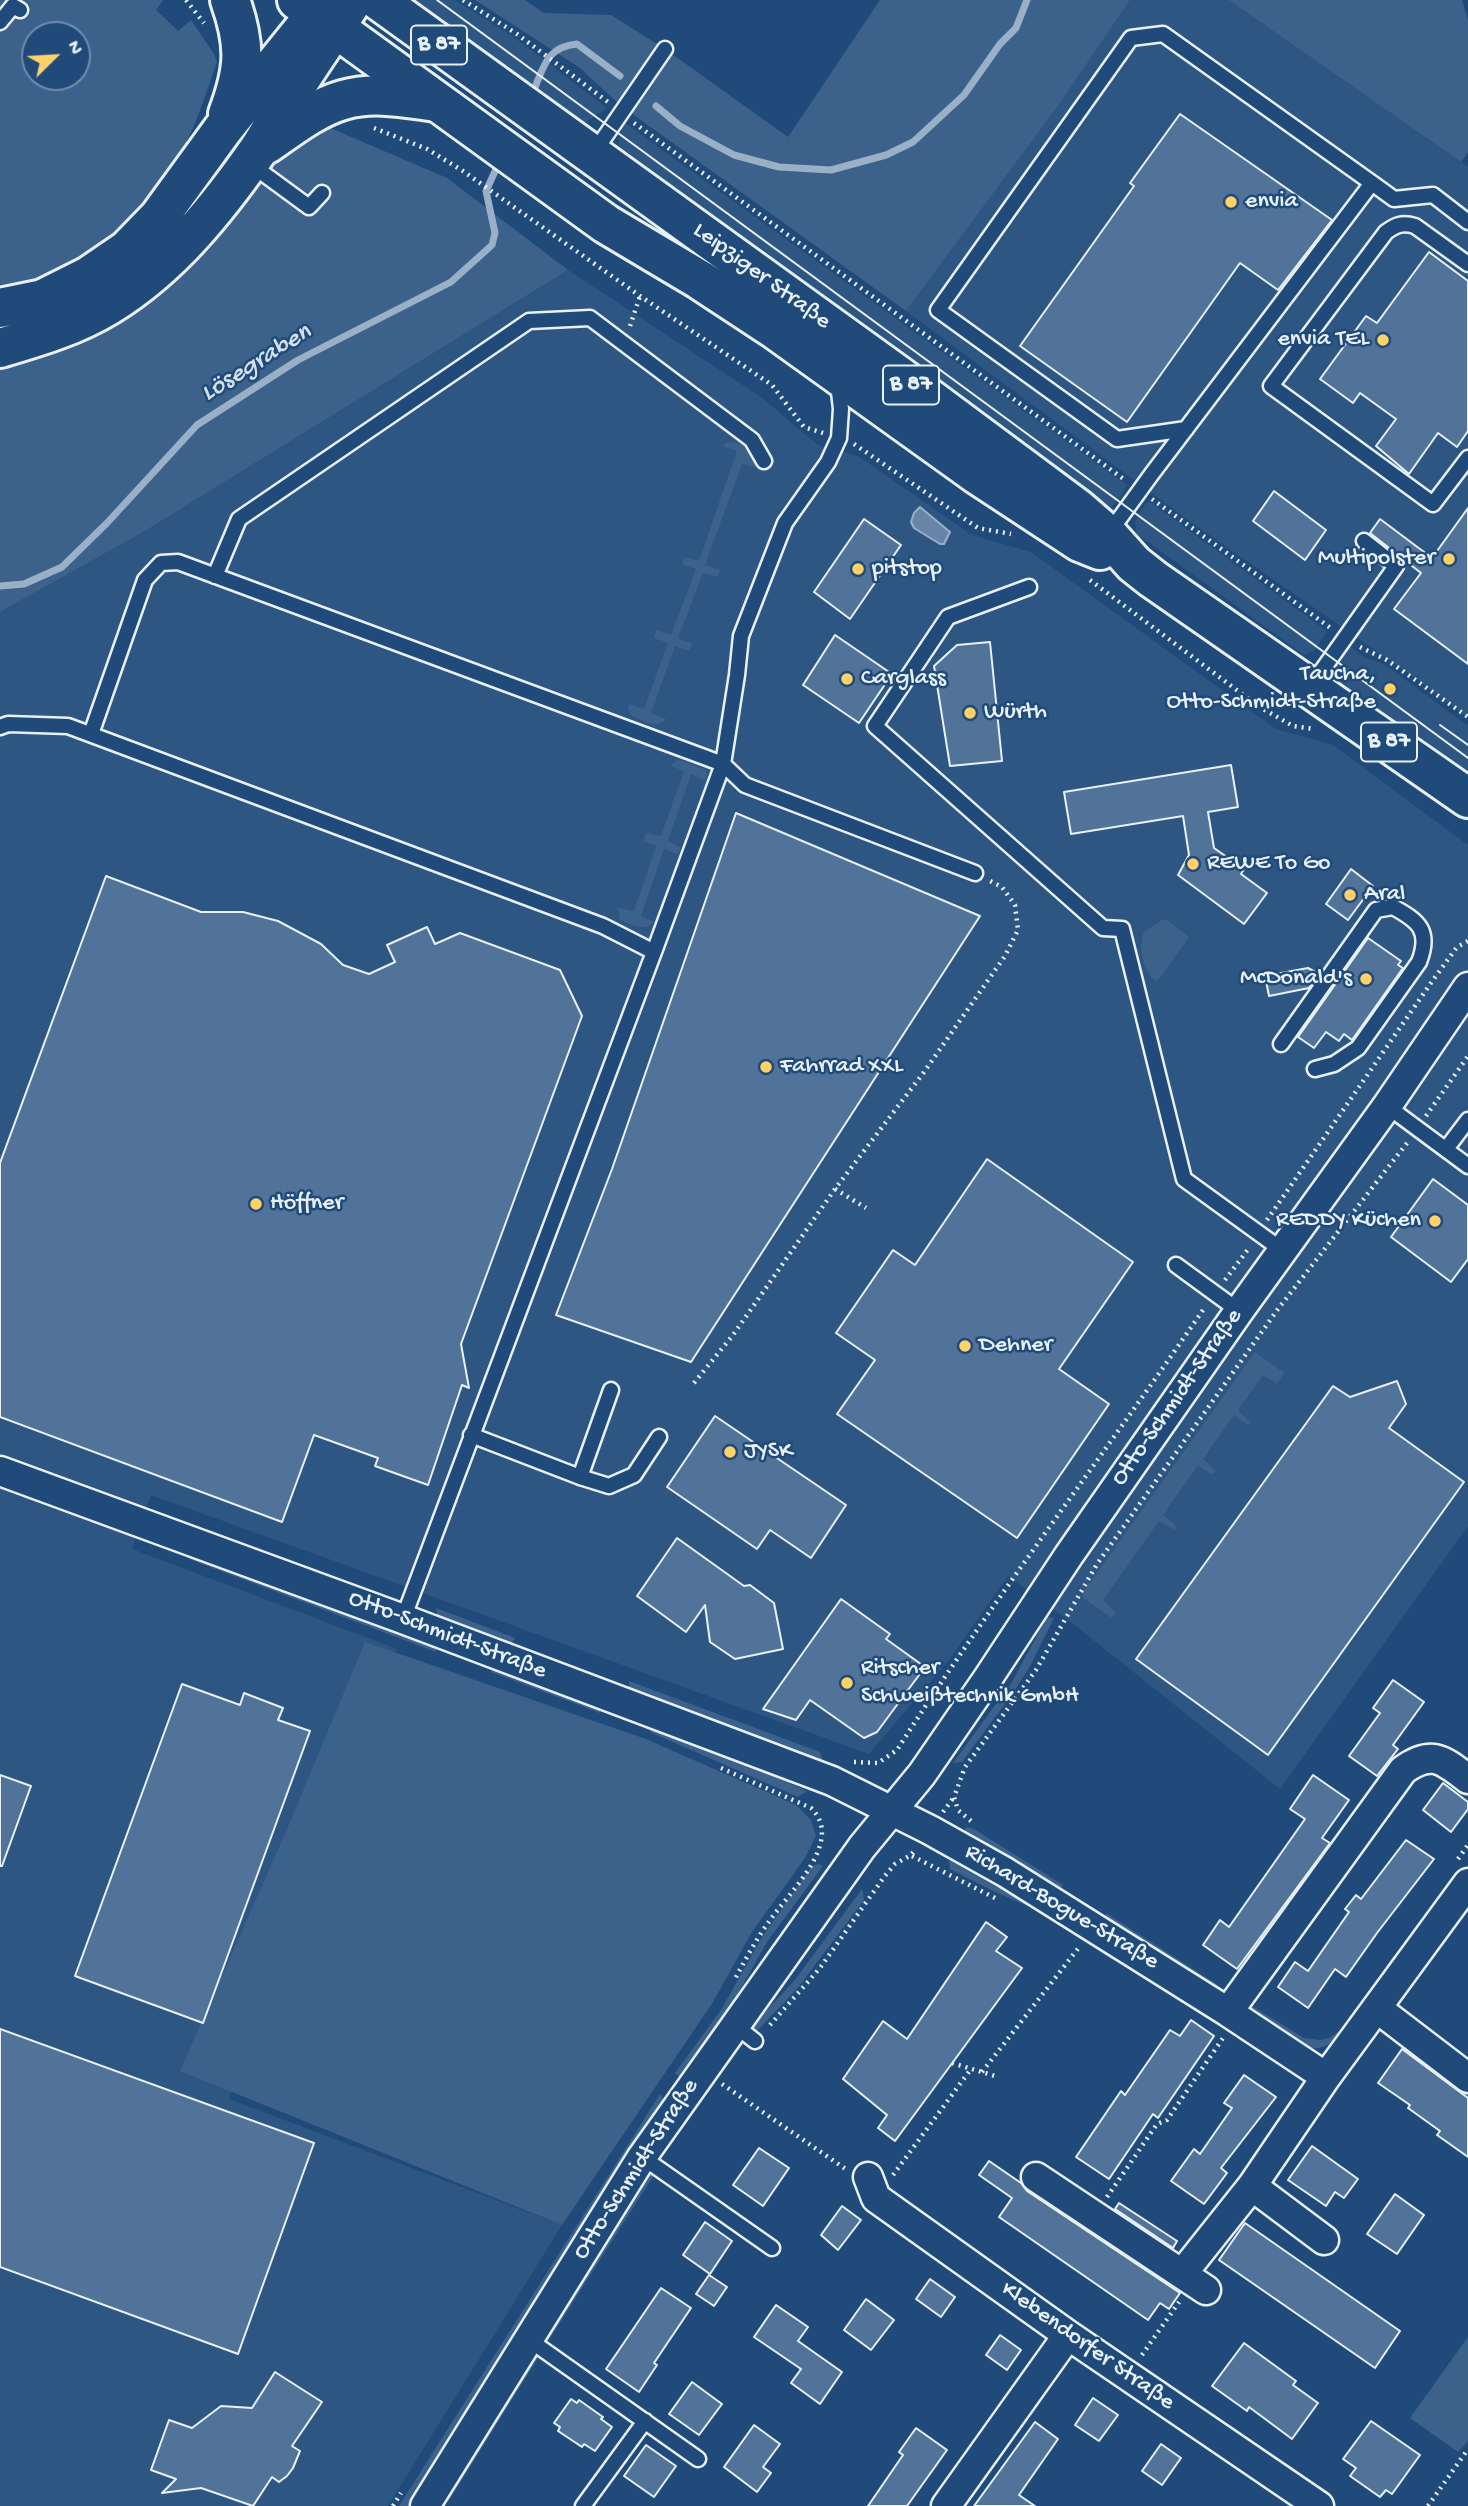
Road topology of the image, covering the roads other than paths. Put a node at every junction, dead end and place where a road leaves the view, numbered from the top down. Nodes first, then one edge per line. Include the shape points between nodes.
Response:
1 (230, 0) edge
2 (378, 0) edge
3 (326, 9) edge
4 (20, 10) dead end
5 (0, 22) edge
6 (665, 49) dead end
7 (437, 102) junction
8 (223, 129) junction
9 (592, 155) junction
10 (253, 156) junction
11 (1372, 183) junction
12 (322, 193) dead end
13 (1468, 222) edge
14 (1468, 264) edge
15 (0, 308) edge
16 (0, 348) edge
17 (837, 374) junction
18 (1185, 429) junction
19 (1468, 457) edge
20 (764, 461) dead end
21 (1108, 534) junction
22 (1364, 541) dead end
23 (1135, 564) junction
24 (215, 576) junction
25 (1029, 587) dead end
26 (1310, 687) junction
27 (0, 727) edge
28 (91, 734) junction
29 (723, 764) junction
30 (1468, 798) edge
31 (975, 873) road end
32 (654, 952) junction
33 (1468, 987) edge
34 (1281, 1044) dead end
35 (1315, 1069) dead end
36 (1387, 1106) junction
37 (1468, 1120) edge
38 (1446, 1149) junction
39 (1468, 1166) edge
40 (1282, 1250) junction
41 (1176, 1265) dead end
42 (1239, 1311) junction
43 (611, 1390) dead end
44 (471, 1435) junction
45 (659, 1437) dead end
46 (0, 1471) edge
47 (580, 1477) junction
48 (407, 1607) junction
49 (1468, 1779) edge
50 (891, 1810) junction
51 (1460, 1875) edge
52 (1378, 2009) junction
53 (1226, 2023) junction
54 (1326, 2077) junction
55 (1468, 2078) edge
56 (642, 2157) junction
57 (1036, 2177) dead end
58 (1252, 2186) junction
59 (872, 2188) road end
60 (1324, 2240) dead end
61 (772, 2248) dead end
62 (1068, 2336) junction
63 (528, 2339) junction
64 (645, 2421) junction
65 (698, 2459) dead end
66 (425, 2506) edge
67 (583, 2506) edge
68 (946, 2506) edge
69 (1319, 2506) edge

1 - 8 main road via 242,38 242,58
2 - 9 main road, Leipziger Straße / B 87
3 - 7 main road, B 87
3 - 8 main road
3 - 10 main road via 299,80
4 - 5 lane via 13,6
6 - 9 lane
7 - 10 main road via 396,96 343,100 298,122
7 - 17 main road, Leipziger Straße / B 87 via 606,224 710,286
8 - 15 main road via 159,217 127,250 43,299
9 - 21 main road, Leipziger Straße / B 87
10 - 12 lane via 309,207
10 - 16 main road via 201,225 153,274 108,306 58,331
11 - 13 lane via 1394,199 1433,195
11 - 18 lane
11 - 18 lane via 1163,34 1131,38 939,310 1117,439
14 - 19 lane via 1415,226 1395,225 1271,386 1433,504
17 - 23 main road, Leipziger Straße / B 87 via 1080,542
17 - 29 lane via 839,438 828,462 785,523 741,636
18 - 21 lane
20 - 24 lane via 752,440 590,318 529,321 239,519
21 - 23 main road, Leipziger Straße / B 87
22 - 26 lane via 1396,566
23 - 26 main road, Leipziger Straße / B 87
24 - 28 lane via 178,562 161,563 145,580
24 - 29 lane
25 - 40 lane via 948,617 875,726 1103,928 1122,929 1184,1179
26 - 30 main road, Leipziger Straße / B 87
27 - 28 lane via 68,726
28 - 32 lane via 603,926
29 - 31 lane via 745,785
29 - 32 lane
32 - 44 lane
33 - 36 street, Otto-Schmidt-Straße
34 - 35 lane via 1376,910 1393,907 1414,919 1424,934 1419,962 1358,1048 1334,1064
36 - 38 lane
36 - 40 street, Otto-Schmidt-Straße
37 - 38 lane
38 - 39 lane
40 - 42 street, Otto-Schmidt-Straße
41 - 42 lane
42 - 50 street, Otto-Schmidt-Straße via 938,1751
43 - 47 lane
44 - 47 lane
44 - 48 lane
45 - 47 lane via 634,1475 608,1486
46 - 48 street, Otto-Schmidt-Straße
48 - 50 street, Otto-Schmidt-Straße via 832,1781
49 - 53 street via 1442,1759 1424,1759 1404,1770
50 - 53 street, Richard-Bogue-Straße via 1005,1872
50 - 56 street, Otto-Schmidt-Straße via 862,1847 746,2034
51 - 52 street
52 - 54 street
52 - 55 street
53 - 54 street, Richard-Bogue-Straße
54 - 58 street
56 - 61 lane
56 - 63 street, Otto-Schmidt-Straße
57 - 58 street via 1194,2281
58 - 60 street
59 - 62 street, Klebendorfer Straße
62 - 68 street
62 - 69 street, Klebendorfer Straße
63 - 64 lane
63 - 66 street, Otto-Schmidt-Straße
64 - 65 lane
64 - 67 lane

